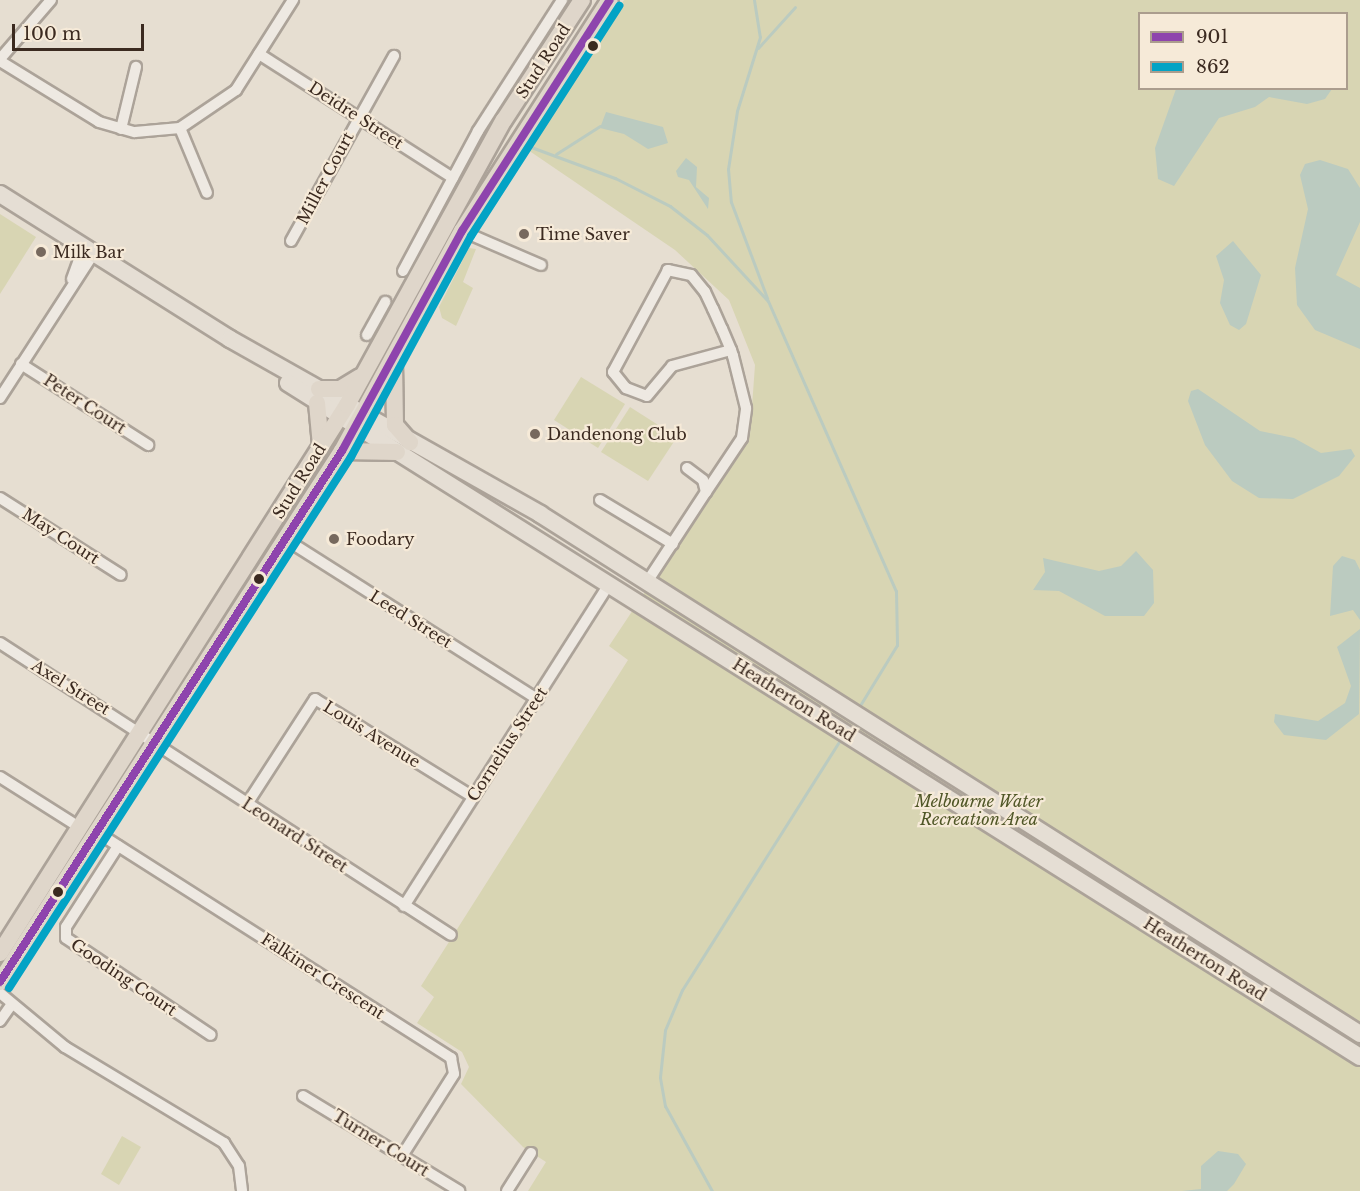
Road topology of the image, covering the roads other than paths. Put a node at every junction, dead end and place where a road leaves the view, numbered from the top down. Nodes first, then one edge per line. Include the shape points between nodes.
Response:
1 (51, 0) edge
2 (293, 0) edge
3 (562, 0) edge
4 (582, 0) edge
5 (610, 0) edge
6 (259, 54) junction
7 (394, 56) dead end
8 (0, 60) edge
9 (136, 67) dead end
10 (358, 115) junction
11 (180, 128) junction
12 (121, 129) junction
13 (453, 178) junction
14 (207, 193) dead end
15 (0, 194) edge
16 (462, 231) junction
17 (291, 241) dead end
18 (88, 251) junction
19 (541, 265) dead end
20 (403, 271) dead end
21 (385, 302) dead end
22 (383, 322) junction
23 (367, 335) dead end
24 (731, 350) junction
25 (394, 362) junction
26 (21, 364) junction
27 (363, 375) junction
28 (318, 396) junction
29 (0, 398) edge
30 (343, 412) junction
31 (359, 422) junction
32 (410, 442) junction
33 (148, 445) dead end
34 (321, 447) junction
35 (342, 451) junction
36 (397, 452) junction
37 (687, 468) dead end
38 (706, 492) junction
39 (0, 498) edge
40 (600, 500) dead end
41 (285, 539) junction
42 (673, 544) junction
43 (621, 566) junction
44 (121, 575) dead end
45 (647, 582) junction
46 (610, 583) junction
47 (636, 600) junction
48 (0, 643) edge
49 (537, 699) junction
50 (141, 732) junction
51 (155, 747) junction
52 (0, 777) edge
53 (474, 797) junction
54 (247, 804) junction
55 (79, 828) junction
56 (98, 834) junction
57 (118, 846) junction
58 (404, 906) junction
59 (451, 935) dead end
60 (0, 953) edge
61 (0, 982) edge
62 (0, 993) edge
63 (11, 1005) junction
64 (0, 1021) edge
65 (1360, 1034) edge
66 (211, 1035) dead end
67 (1360, 1057) edge
68 (303, 1096) dead end
69 (531, 1154) dead end
70 (402, 1156) junction
71 (242, 1191) edge
72 (459, 1191) edge
73 (507, 1191) edge

1 - 8 street
2 - 6 street
3 - 13 street, Stud Road
4 - 22 highway, Stud Road via 504,120
5 - 16 highway, Stud Road
6 - 10 street, Deidre Street
6 - 11 street via 227,99
7 - 10 street, Miller Court
8 - 12 street via 91,118
9 - 12 street
10 - 13 street, Deidre Street
10 - 17 street, Miller Court
11 - 12 street
11 - 14 street
13 - 20 street, Stud Road
15 - 18 main road, Heatherton Road
16 - 19 street
16 - 25 highway, Stud Road
18 - 26 street via 68,291
18 - 28 main road, Heatherton Road
21 - 22 street
22 - 23 street
22 - 27 highway, Stud Road
24 - 24 street via 705,292 691,275 675,268 656,285 613,372 626,387 646,396 672,366
24 - 38 street via 747,424
25 - 31 highway, Stud Road
25 - 32 highway via 395,425
26 - 29 street
26 - 33 street, Peter Court
27 - 28 highway
27 - 30 highway, Stud Road
28 - 30 main road, Heatherton Road
28 - 34 highway
30 - 31 main road, Heatherton Road
30 - 34 highway, Stud Road
31 - 32 main road, Heatherton Road
31 - 35 highway, Stud Road
31 - 36 main road, Heatherton Road
32 - 43 main road, Heatherton Road
34 - 50 highway, Stud Road
35 - 36 highway
35 - 41 highway, Stud Road
36 - 46 main road, Heatherton Road
37 - 38 street via 703,480
38 - 42 street
39 - 44 street, May Court
40 - 42 street
41 - 49 street, Leed Street
41 - 51 highway, Stud Road
42 - 45 street
43 - 45 main road, Heatherton Road
43 - 46 main road
45 - 47 main road
45 - 65 main road, Heatherton Road
46 - 47 main road, Heatherton Road
46 - 49 street, Cornelius Street
47 - 67 main road, Heatherton Road
48 - 50 street, Axel Street
49 - 53 street, Cornelius Street
50 - 51 street, Leonard Street
50 - 55 highway, Stud Road
51 - 54 street, Leonard Street
51 - 56 highway, Stud Road
52 - 55 street
53 - 54 street, Louis Avenue via 315,699
53 - 58 street, Cornelius Street
54 - 58 street, Leonard Street
55 - 56 highway
55 - 60 highway, Stud Road
56 - 57 street, Falkiner Crescent
56 - 61 highway, Stud Road
57 - 66 street, Gooding Court via 66,927 66,938
57 - 70 street, Falkiner Crescent via 451,1058 454,1074
58 - 59 street, Leonard Street
62 - 63 street
63 - 64 street
63 - 71 street via 65,1047 224,1143 239,1166
68 - 70 street, Turner Court
69 - 73 street
70 - 72 street, Turner Court

